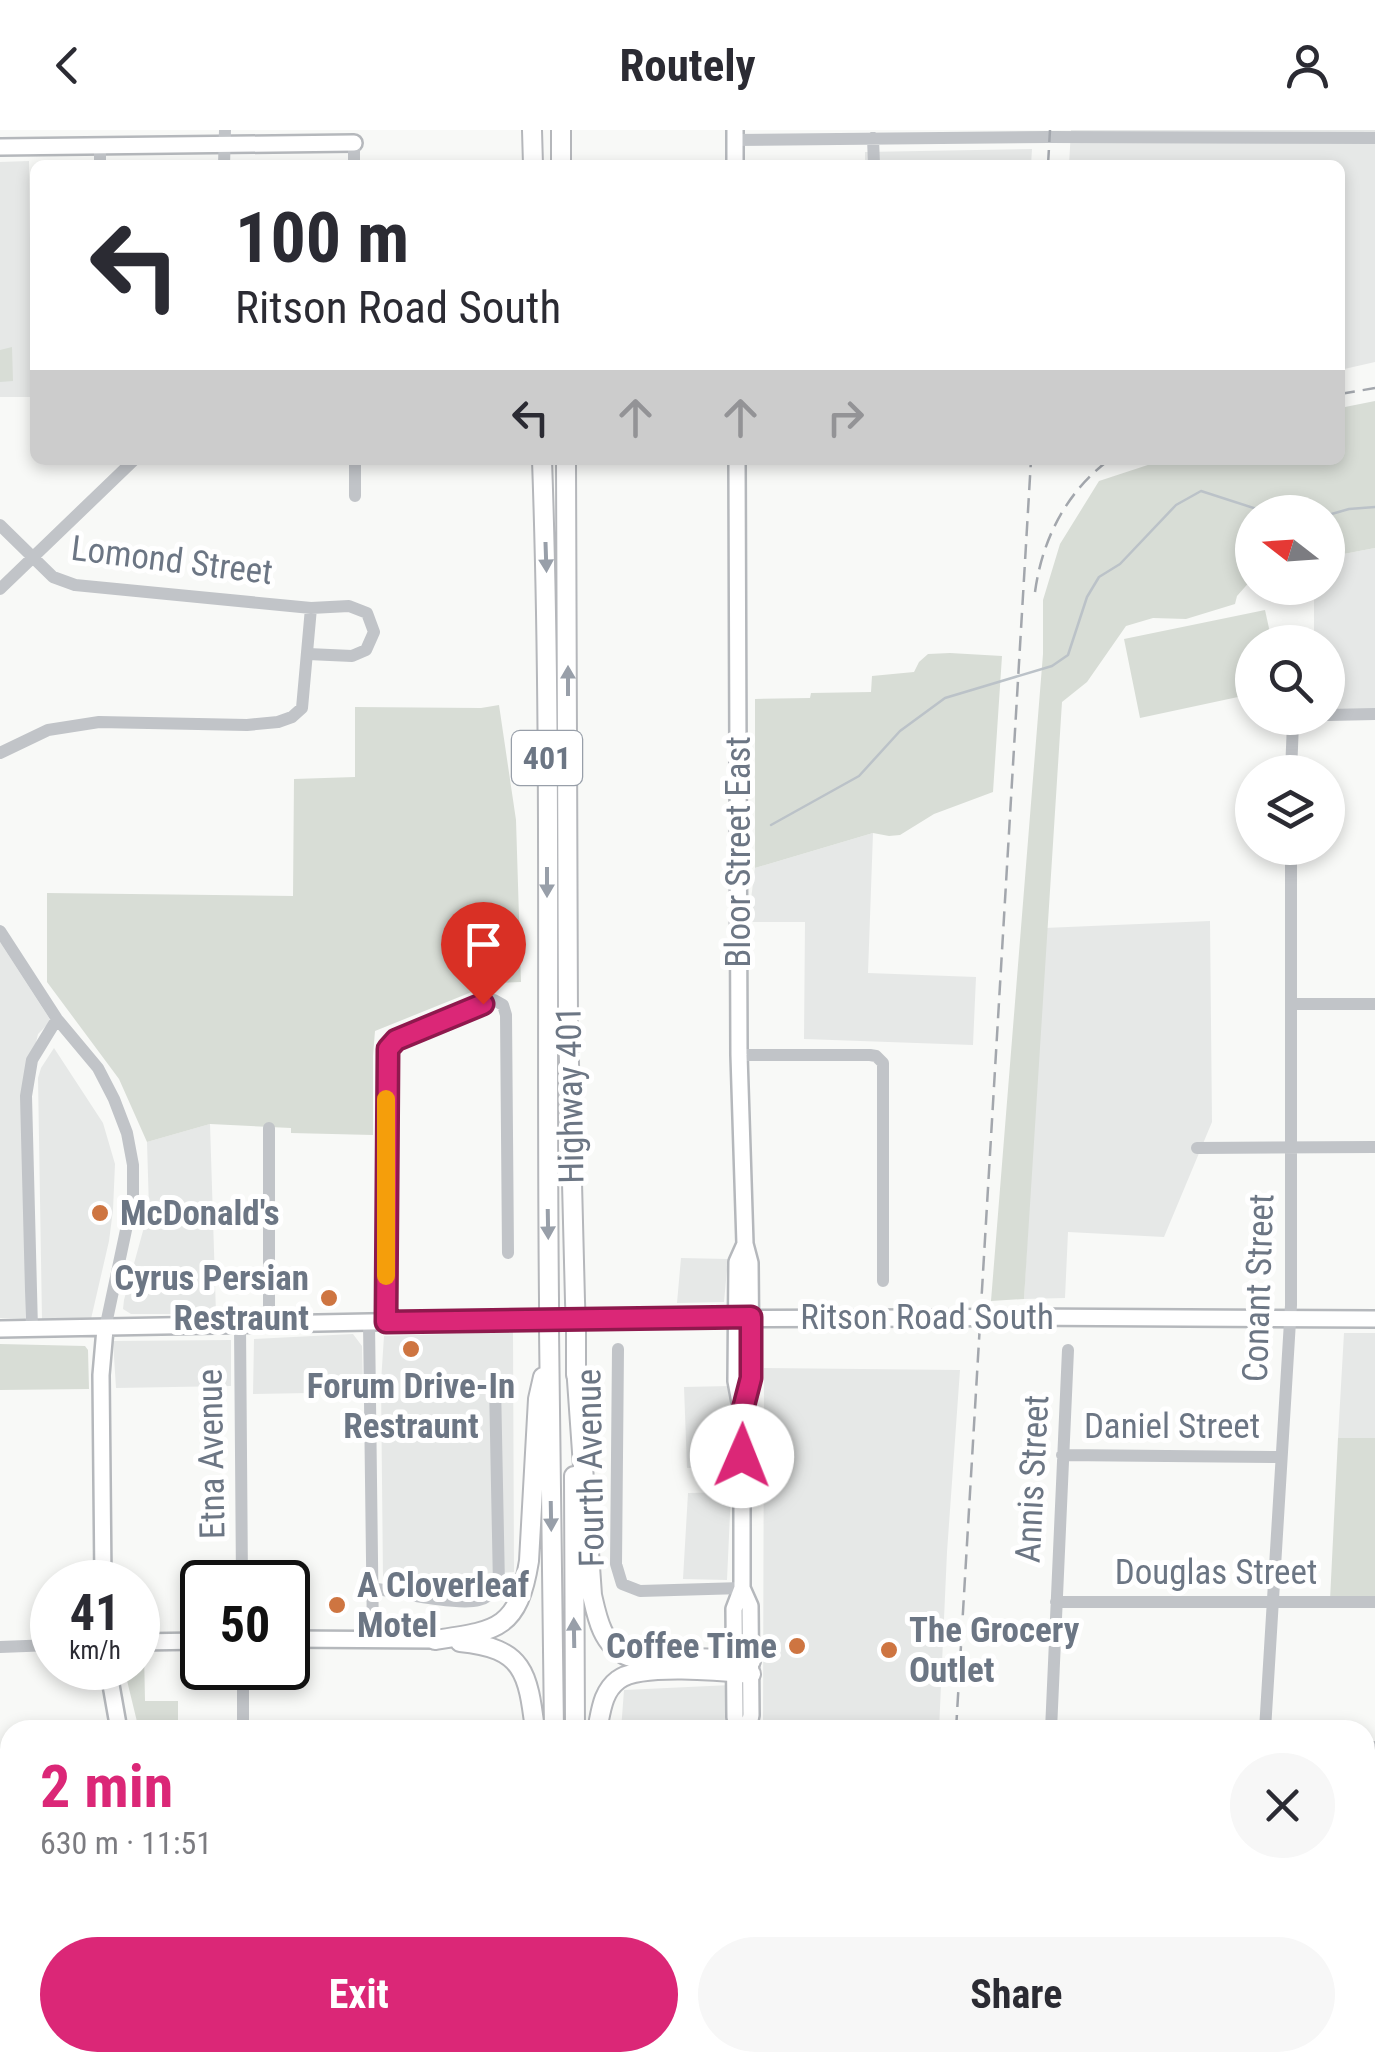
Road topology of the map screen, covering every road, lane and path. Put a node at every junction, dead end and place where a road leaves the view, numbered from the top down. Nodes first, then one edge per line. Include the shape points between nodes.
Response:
1 (532, 130) edge
2 (560, 130) edge
3 (946, 134) edge
4 (735, 135) edge
5 (225, 137) edge
6 (873, 138) junction
7 (1375, 138) edge
8 (354, 144) joint
9 (100, 146) junction
10 (0, 147) edge
11 (100, 160) edge
12 (354, 160) edge
13 (533, 160) edge
14 (561, 160) edge
15 (874, 160) edge
16 (129, 465) edge
17 (355, 465) edge
18 (542, 465) edge
19 (566, 465) edge
20 (737, 465) edge
21 (355, 496) dead end
22 (0, 524) edge
23 (32, 558) junction
24 (0, 589) edge
25 (311, 608) junction
26 (308, 654) junction
27 (1345, 714) edge
28 (1375, 714) edge
29 (0, 753) edge
30 (1291, 865) edge
31 (0, 932) edge
32 (1292, 1004) junction
33 (1375, 1004) edge
34 (57, 1018) junction
35 (739, 1055) junction
36 (269, 1128) dead end
37 (1291, 1147) junction
38 (1375, 1147) edge
39 (1198, 1148) dead end
40 (508, 1253) dead end
41 (883, 1280) dead end
42 (744, 1318) junction
43 (1290, 1319) junction
44 (1375, 1319) edge
45 (368, 1322) junction
46 (386, 1322) junction
47 (269, 1324) junction
48 (240, 1325) junction
49 (105, 1328) junction
50 (0, 1329) edge
51 (32, 1329) junction
52 (549, 1340) junction
53 (618, 1348) dead end
54 (1068, 1350) dead end
55 (576, 1366) junction
56 (495, 1384) dead end
57 (1062, 1455) junction
58 (1281, 1457) junction
59 (103, 1560) edge
60 (242, 1560) edge
61 (372, 1588) junction
62 (742, 1588) junction
63 (1056, 1602) junction
64 (1272, 1602) junction
65 (1375, 1602) edge
66 (373, 1638) junction
67 (310, 1639) edge
68 (434, 1640) junction
69 (30, 1646) edge
70 (0, 1648) edge
71 (743, 1666) junction
72 (112, 1690) edge
73 (243, 1690) edge
74 (116, 1720) edge
75 (243, 1720) edge
76 (534, 1720) edge
77 (554, 1720) edge
78 (576, 1720) edge
79 (600, 1720) edge
80 (736, 1720) edge
81 (750, 1720) edge
82 (1051, 1720) edge
83 (1266, 1720) edge

1 - 13 highway
2 - 14 highway
3 - 6 street
3 - 7 street
4 - 6 street
5 - 8 main road
5 - 9 main road
6 - 15 street
8 - 12 street
9 - 10 main road
9 - 11 street
16 - 23 street
17 - 21 street
18 -> 52 highway, Highway 401 / 401, bridge
55 -> 19 highway, Highway 401 / 401, bridge
20 - 35 main road, Bloor Street East
22 - 23 street, Lomond Street
23 - 24 street
23 - 25 street, Lomond Street via 53,578 75,585
25 - 26 street
25 - 26 street, Lomond Street via 349,606 366,613 374,632 366,650 352,656
26 - 29 street via 302,708 278,722 99,722 48,730
27 - 28 street
30 - 32 street, Conant Street
31 - 34 street
32 - 33 street
32 - 37 street, Conant Street
34 - 49 street via 114,1099 132,1165 131,1208
34 - 51 street via 32,1060 26,1096
35 - 41 street via 880,1059
35 - 42 main road, Bloor Street East via 745,1244 737,1262
36 - 47 street
37 - 38 street
37 - 39 street
37 - 43 street, Conant Street
40 - 46 street via 506,1014 494,1000 388,1049
42 - 43 main road, Ritson Road South, bridge
42 - 46 main road, Ritson Road South
42 - 62 main road, Bloor Street East via 736,1381 742,1413
43 - 44 main road, Ritson Road South
43 - 58 street, Conant Street
45 - 46 main road, Ritson Road South
45 - 47 main road, Ritson Road South
45 - 61 street
47 - 48 main road, Ritson Road South
48 - 49 main road, Ritson Road South
48 - 60 street, Etna Avenue
49 - 51 main road, Ritson Road South
49 - 59 main road
50 - 51 main road, Ritson Road South
52 - 68 highway via 538,1399 526,1585 503,1622 486,1632
52 -> 77 highway, Highway 401 / 401
53 - 62 street, Fourth Avenue via 616,1564 622,1584 640,1591
54 - 57 street, Annis Street
55 - 71 highway via 598,1623 625,1655
78 -> 55 highway, Highway 401 / 401
56 - 61 street via 499,1586 471,1602
57 - 58 street, Daniel Street
57 - 63 street, Annis Street
58 - 64 street, Conant Street
61 - 66 street
62 - 71 main road, Bloor Street East via 734,1609
63 - 64 street, Douglas Street
63 - 82 street, Annis Street
64 - 65 street, Douglas Street
64 - 83 street, Conant Street
66 - 67 main road
66 - 68 main road
68 - 76 highway via 508,1654 530,1688
69 - 70 street
71 - 79 highway via 630,1674 608,1692
71 - 80 main road, Bloor Street East
71 - 81 main road, Bloor Street East
72 - 74 main road
73 - 75 street

